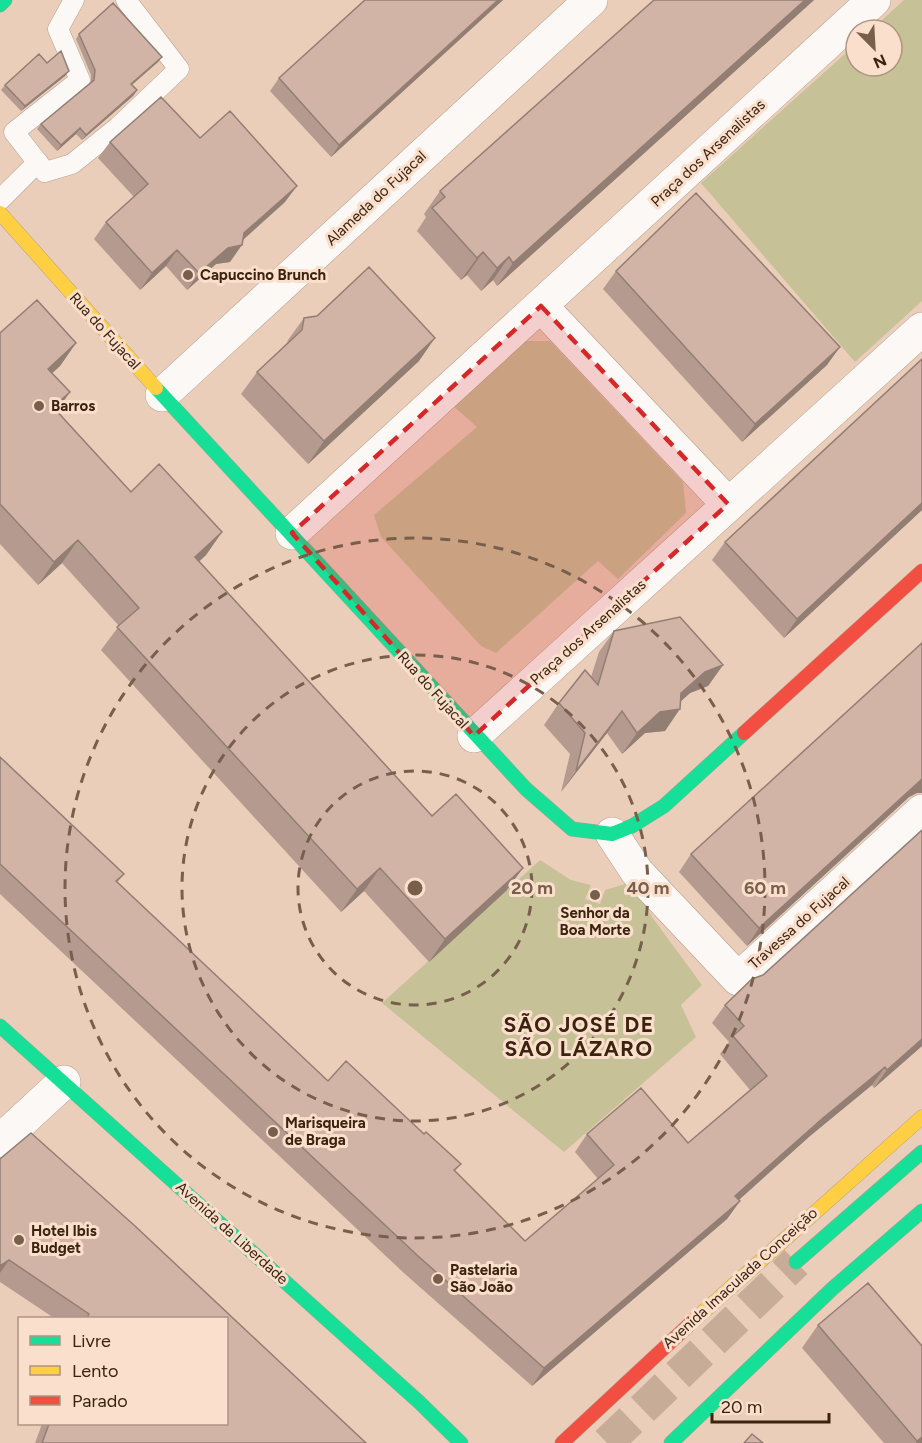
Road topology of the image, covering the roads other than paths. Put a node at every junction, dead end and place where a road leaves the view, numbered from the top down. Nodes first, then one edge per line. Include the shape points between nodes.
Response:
1 (5, 0) edge
2 (74, 0) edge
3 (126, 0) edge
4 (591, 0) edge
5 (874, 0) edge
6 (0, 5) edge
7 (41, 167) junction
8 (0, 200) edge
9 (0, 213) edge
10 (542, 306) junction
11 (922, 328) edge
12 (162, 395) junction
13 (728, 504) junction
14 (292, 533) junction
15 (922, 571) edge
16 (474, 736) junction
17 (922, 811) edge
18 (612, 834) junction
19 (0, 1026) edge
20 (63, 1082) junction
21 (922, 1117) edge
22 (0, 1141) edge
23 (922, 1152) edge
24 (922, 1211) edge
25 (796, 1262) tunnel mouth
26 (461, 1443) edge
27 (562, 1443) edge
28 (671, 1443) edge

1 - 6 main road
2 - 7 lane via 58,29 80,80 14,132
3 - 7 lane via 179,69 72,164
4 - 12 street, Alameda do Fujacal
5 - 10 street, Praça dos Arsenalistas
7 - 8 lane
9 - 12 main road, Rua do Fujacal
10 - 13 street
10 - 14 street, Praça dos Arsenalistas
11 - 13 street, Praça dos Arsenalistas
12 - 14 main road, Rua do Fujacal
13 - 16 street, Praça dos Arsenalistas
14 - 16 main road, Rua do Fujacal
15 - 18 main road via 664,806
16 - 18 main road, Rua do Fujacal via 572,829
17 - 18 street, Travessa do Fujacal via 738,979 637,872
19 - 20 main road, Avenida da Liberdade
20 - 22 street
20 - 26 main road, Avenida da Liberdade via 420,1401
21 - 27 main road, Avenida Imaculada Conceição via 741,1276
23 - 25 main road, Avenida Imaculada Conceição
24 - 28 main road via 832,1289

